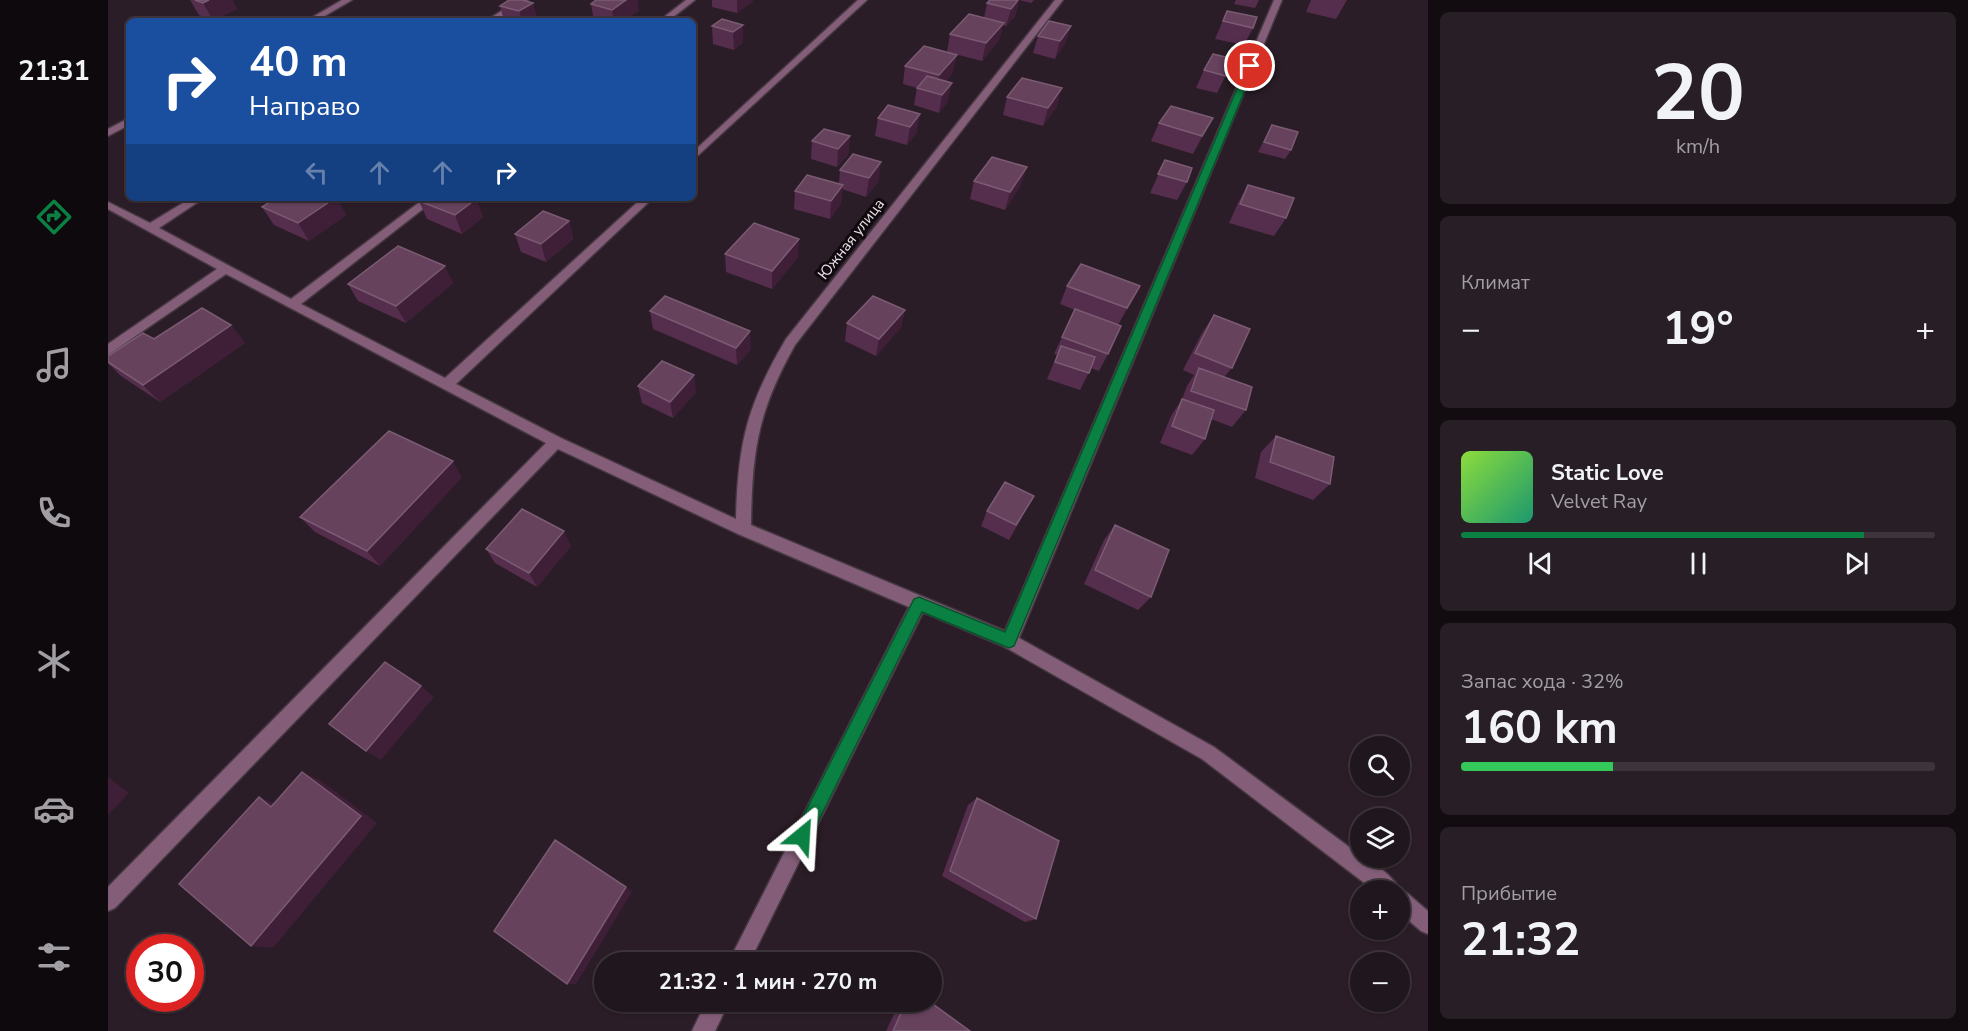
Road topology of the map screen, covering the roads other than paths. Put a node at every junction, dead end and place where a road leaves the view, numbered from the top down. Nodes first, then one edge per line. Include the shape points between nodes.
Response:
1 (348, 0) edge
2 (524, 0) edge
3 (691, 0) edge
4 (862, 0) edge
5 (1059, 0) edge
6 (1278, 0) edge
7 (315, 18) edge
8 (494, 18) edge
9 (667, 18) edge
10 (126, 123) edge
11 (108, 133) edge
12 (696, 154) edge
13 (194, 201) edge
14 (428, 201) edge
15 (645, 201) edge
16 (108, 205) edge
17 (152, 227) junction
18 (226, 268) junction
19 (292, 305) junction
20 (108, 350) edge
21 (447, 384) junction
22 (556, 442) junction
23 (743, 529) junction
24 (919, 604) junction
25 (1009, 641) junction
26 (1377, 880) edge
27 (108, 901) edge
28 (1410, 909) edge
29 (1428, 924) edge
30 (744, 952) edge
31 (713, 1012) edge
32 (704, 1031) edge

1 - 7 street
2 - 8 street
3 - 9 street
4 - 12 street
5 - 23 street, Южная улица via 789,342 754,418 744,470
6 - 25 street
10 - 11 street
13 - 17 street
14 - 19 street
15 - 21 street
16 - 17 street
17 - 18 street
18 - 19 street
18 - 20 street
19 - 21 street
21 - 22 street
22 - 23 street
22 - 27 street
23 - 24 street
24 - 25 street
24 - 30 street
25 - 26 street via 1208,753
28 - 29 street
31 - 32 street

